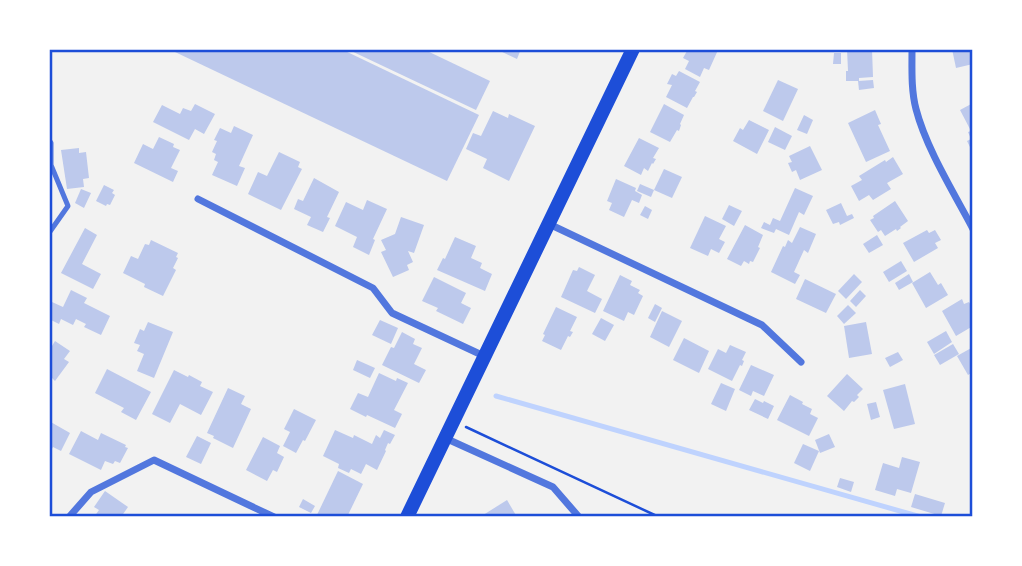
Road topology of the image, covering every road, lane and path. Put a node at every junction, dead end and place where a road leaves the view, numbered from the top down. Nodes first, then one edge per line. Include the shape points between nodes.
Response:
1 (632, 49) edge
2 (912, 49) edge
3 (49, 140) edge
4 (198, 200) dead end
5 (548, 224) junction
6 (973, 229) edge
7 (49, 233) edge
8 (484, 356) junction
9 (801, 362) dead end
10 (453, 421) junction
11 (445, 438) junction
12 (69, 517) edge
13 (274, 517) edge
14 (407, 517) edge
15 (579, 517) edge
16 (659, 517) edge

1 - 5 main road
2 - 6 street via 916,108 924,135
3 - 7 lane via 51,164 68,206
4 - 8 street via 373,288 392,313
5 - 8 main road
5 - 9 street via 762,325
8 - 10 main road
10 - 11 main road
10 - 16 path
11 - 14 main road
11 - 15 street via 552,486
12 - 13 street via 90,492 154,460

